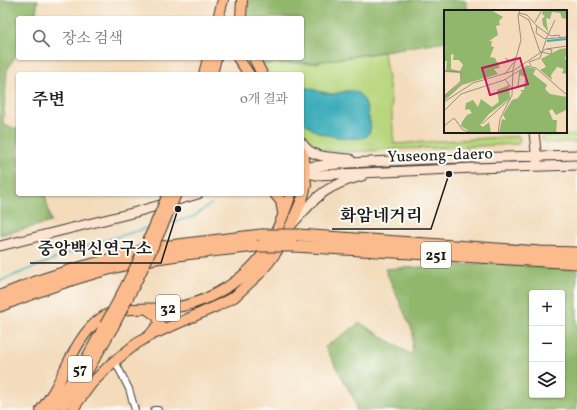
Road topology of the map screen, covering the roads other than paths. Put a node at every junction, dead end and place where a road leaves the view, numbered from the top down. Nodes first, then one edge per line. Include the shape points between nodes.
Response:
1 (223, 0) edge
2 (229, 0) edge
3 (242, 0) edge
4 (219, 16) edge
5 (225, 16) edge
6 (241, 16) edge
7 (208, 60) edge
8 (216, 60) edge
9 (239, 60) edge
10 (255, 60) edge
11 (204, 72) edge
12 (212, 72) edge
13 (248, 72) edge
14 (261, 72) edge
15 (534, 133) edge
16 (304, 147) edge
17 (577, 155) edge
18 (536, 156) junction
19 (373, 162) junction
20 (577, 165) edge
21 (537, 166) junction
22 (304, 171) edge
23 (388, 171) junction
24 (304, 172) edge
25 (304, 176) edge
26 (304, 191) edge
27 (167, 196) edge
28 (175, 196) edge
29 (191, 196) edge
30 (277, 196) edge
31 (290, 196) edge
32 (302, 196) edge
33 (287, 222) junction
34 (0, 246) edge
35 (577, 253) edge
36 (577, 263) edge
37 (40, 290) junction
38 (0, 296) edge
39 (0, 306) edge
40 (147, 309) junction
41 (0, 312) edge
42 (109, 326) junction
43 (149, 336) junction
44 (115, 361) junction
45 (41, 410) edge
46 (51, 410) edge
47 (59, 410) edge
48 (72, 410) edge
49 (135, 410) edge
50 (154, 410) edge
51 (158, 410) edge

1 - 4 main road
2 - 5 main road
3 - 6 main road
7 - 11 main road
8 - 12 main road
9 - 13 main road
10 - 14 main road
15 - 18 main road
16 - 19 main road via 320,156
17 - 18 main road, Yuseong-daero
18 - 19 main road, Yuseong-daero
18 - 21 main road
19 - 22 main road, Yuseong-daero via 316,166
20 - 21 main road, Yuseong-daero / 32
21 - 23 main road, Yuseong-daero / 32
23 - 24 main road, Yuseong-daero / 32 via 316,175
23 - 33 main road, 32 via 332,186
25 - 26 main road
27 - 42 main road, 57, bridge
28 - 42 main road, 57, bridge via 142,272
29 - 34 main road
30 - 33 main road via 281,201
31 - 33 main road, 32 via 286,208
32 - 33 main road via 297,212
33 - 40 main road, 32 via 255,264 233,284 208,298 184,306
33 - 43 main road, 32 via 282,244 259,274 234,297
35 - 38 highway, 251, bridge via 298,235 261,235 153,248 75,269
36 - 37 highway, 251, bridge via 257,246 152,259 115,267
37 - 39 highway, 251
37 - 41 highway via 33,298
40 - 43 main road via 158,317 158,324
40 - 45 main road, 32 via 128,309 107,314 87,330 56,389
42 - 46 main road, 57
42 - 47 main road, 57 via 82,380
43 - 44 main road, 32
44 - 48 main road, 32 via 91,384
44 - 49 street via 129,389
50 - 51 street

